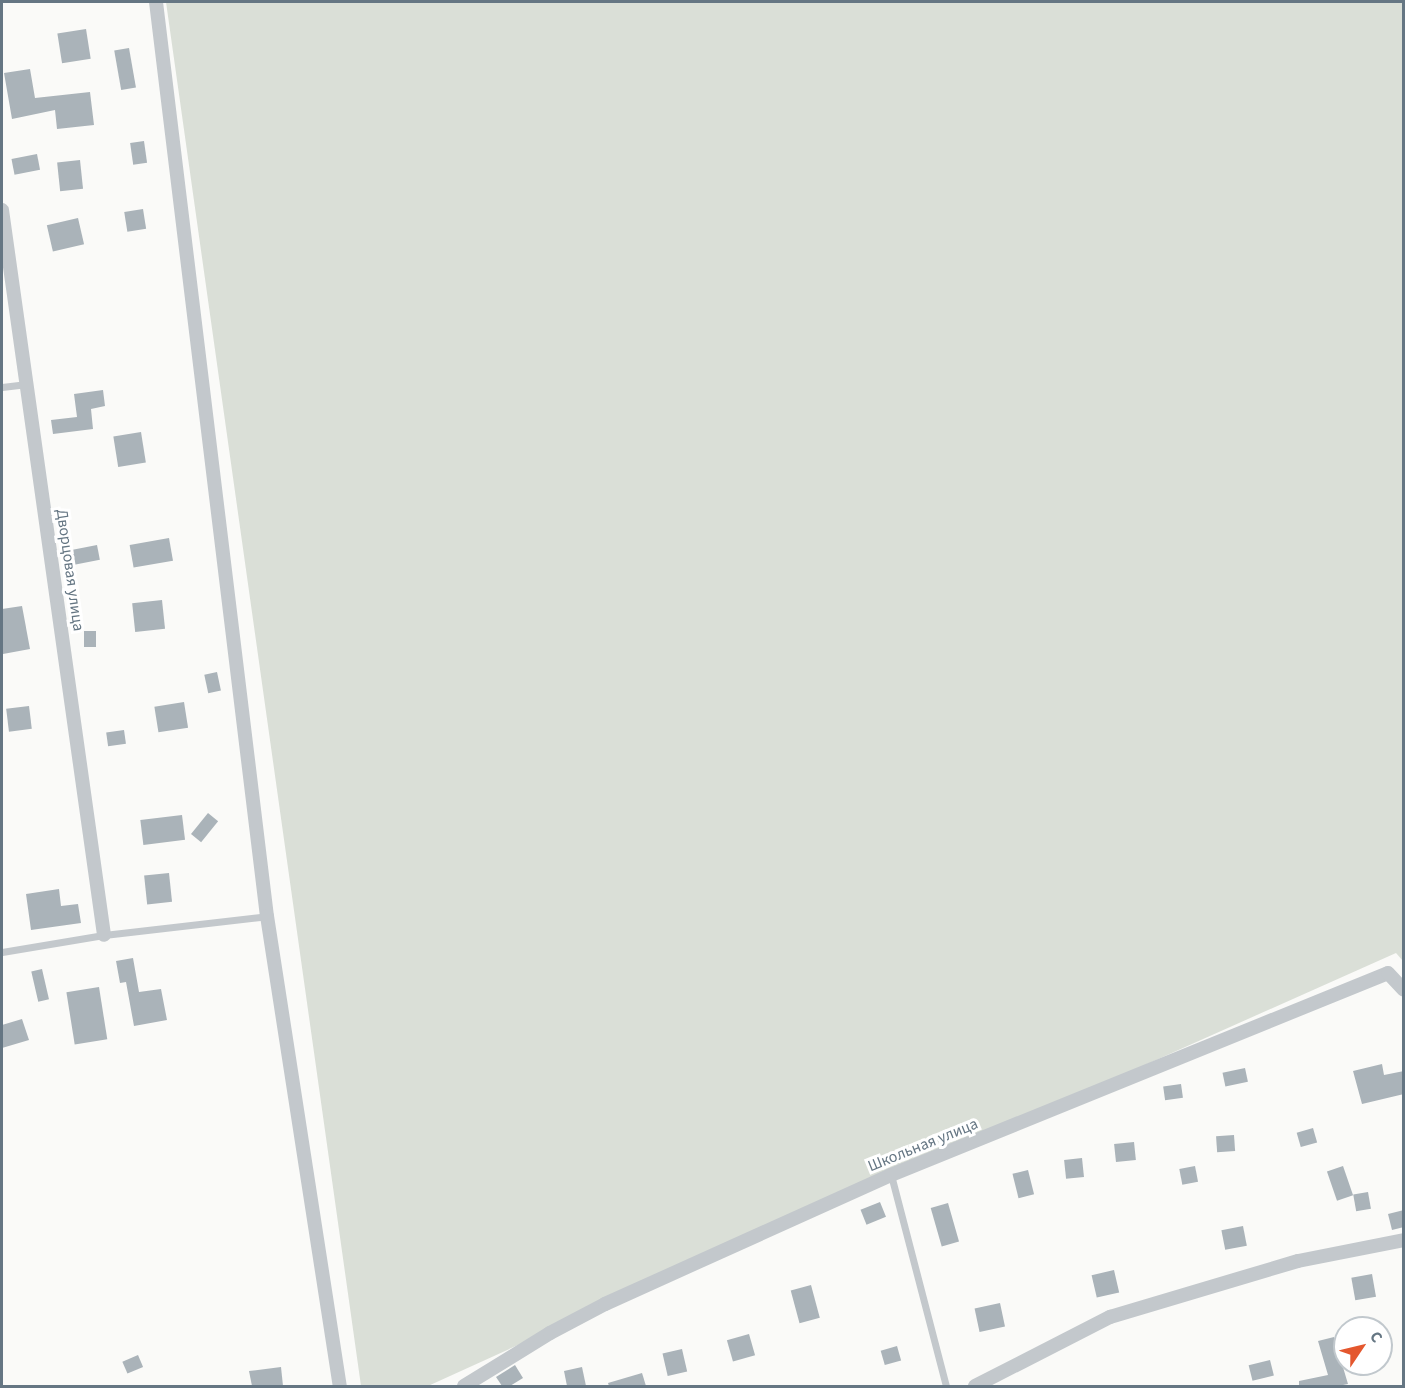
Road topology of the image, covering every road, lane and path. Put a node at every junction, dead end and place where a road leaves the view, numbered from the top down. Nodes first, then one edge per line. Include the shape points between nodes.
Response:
1 (156, 2) edge
2 (2, 210) edge
3 (27, 384) junction
4 (2, 387) edge
5 (267, 916) junction
6 (104, 935) junction
7 (2, 952) edge
8 (1404, 990) edge
9 (891, 1175) junction
10 (1404, 1240) edge
11 (340, 1386) edge
12 (464, 1386) edge
13 (946, 1386) edge
14 (975, 1386) edge

1 - 5 street
2 - 3 street, Дворцовая улица
3 - 4 lane
3 - 6 street, Дворцовая улица
5 - 6 lane
5 - 11 street
6 - 7 lane
8 - 9 street, Школьная улица via 1388,972
9 - 12 street, Школьная улица via 605,1304
9 - 13 lane
10 - 14 street via 1298,1261 1110,1317

